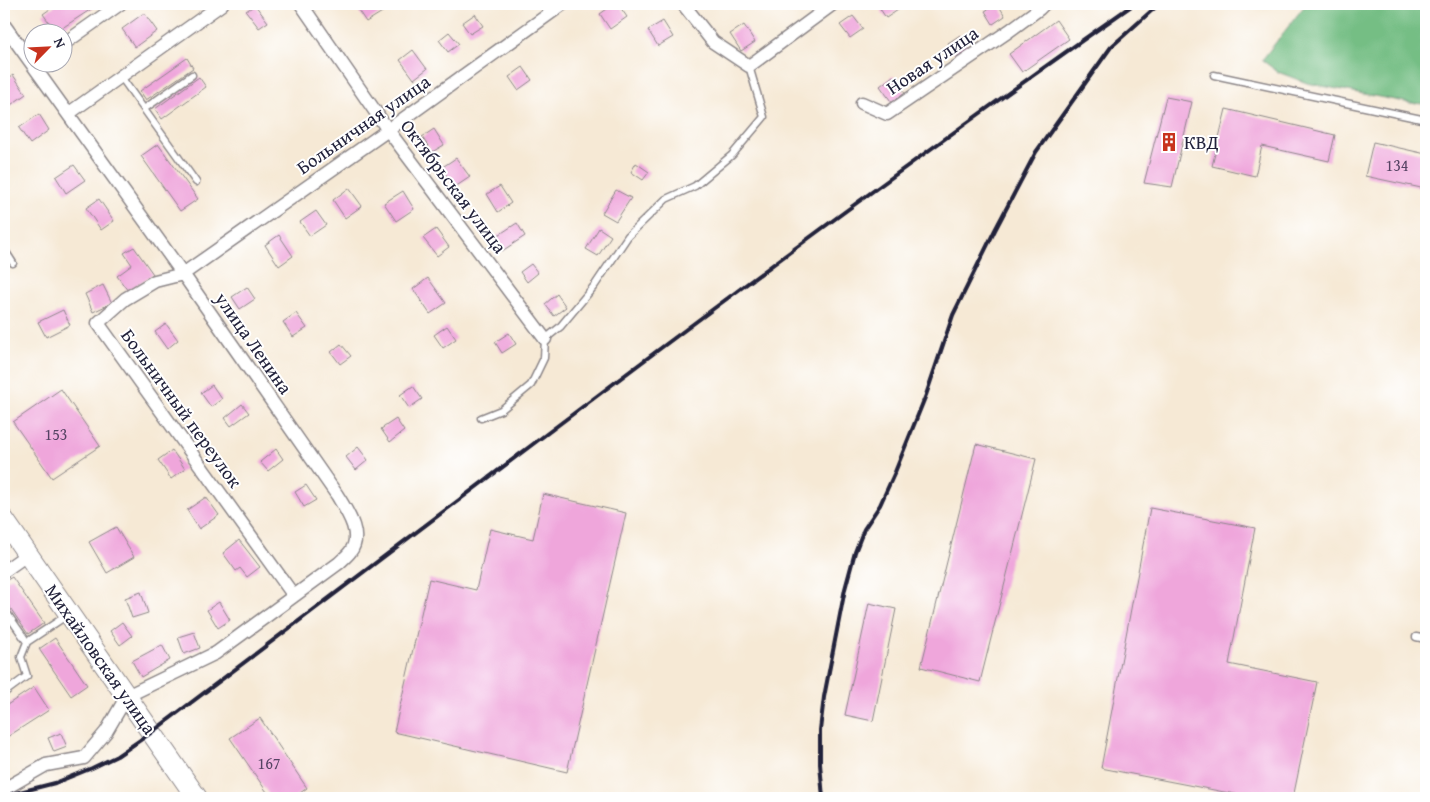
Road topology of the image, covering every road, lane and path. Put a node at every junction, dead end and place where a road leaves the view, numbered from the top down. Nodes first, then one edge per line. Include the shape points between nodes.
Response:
1 (120, 4) edge
2 (301, 4) edge
3 (563, 4) edge
4 (683, 4) edge
5 (833, 4) edge
6 (1044, 4) edge
7 (217, 5) edge
8 (4, 25) edge
9 (72, 39) edge
10 (22, 47) edge
11 (748, 66) junction
12 (41, 72) edge
13 (192, 75) dead end
14 (1214, 75) dead end
15 (120, 77) junction
16 (862, 103) dead end
17 (144, 109) junction
18 (68, 114) junction
19 (1426, 120) edge
20 (388, 130) junction
21 (196, 182) dead end
22 (4, 249) edge
23 (13, 263) dead end
24 (183, 274) junction
25 (545, 339) junction
26 (480, 418) dead end
27 (4, 520) edge
28 (28, 554) junction
29 (4, 571) edge
30 (294, 596) junction
31 (4, 609) edge
32 (69, 614) junction
33 (1416, 637) dead end
34 (1426, 639) edge
35 (26, 642) junction
36 (4, 693) edge
37 (127, 696) junction
38 (4, 786) edge
39 (197, 798) edge

1 - 9 street
2 - 20 street, Октябрьская улица
3 - 20 street, Больничная улица
4 - 11 street via 713,42
5 - 11 street
6 - 16 street, Новая улица via 888,114
7 - 15 street
8 - 10 street, улица Ленина
11 - 25 lane via 764,117 732,155 695,186 666,200 628,236 595,285
12 - 18 street, улица Ленина
13 - 17 lane
14 - 19 lane
15 - 17 lane
15 - 18 street
17 - 21 lane
18 - 24 street, улица Ленина
20 - 24 street, Больничная улица
20 - 25 street, Октябрьская улица
22 - 23 lane
24 - 30 street, улица Ленина via 337,495 353,524 355,539 351,551
24 - 30 street, Больничный переулок via 155,281 125,299 98,324
25 - 26 lane via 544,358 532,385 502,410
27 - 28 main road, Михайловская улица
28 - 29 street
28 - 32 main road, Михайловская улица
30 - 37 street, улица Ленина via 216,653
31 - 35 lane
32 - 35 lane
32 - 37 main road, Михайловская улица
33 - 34 lane
35 - 36 lane via 21,657 27,676
37 - 38 street via 106,732 84,758 46,765 6,788
37 - 39 main road, Михайловская улица

